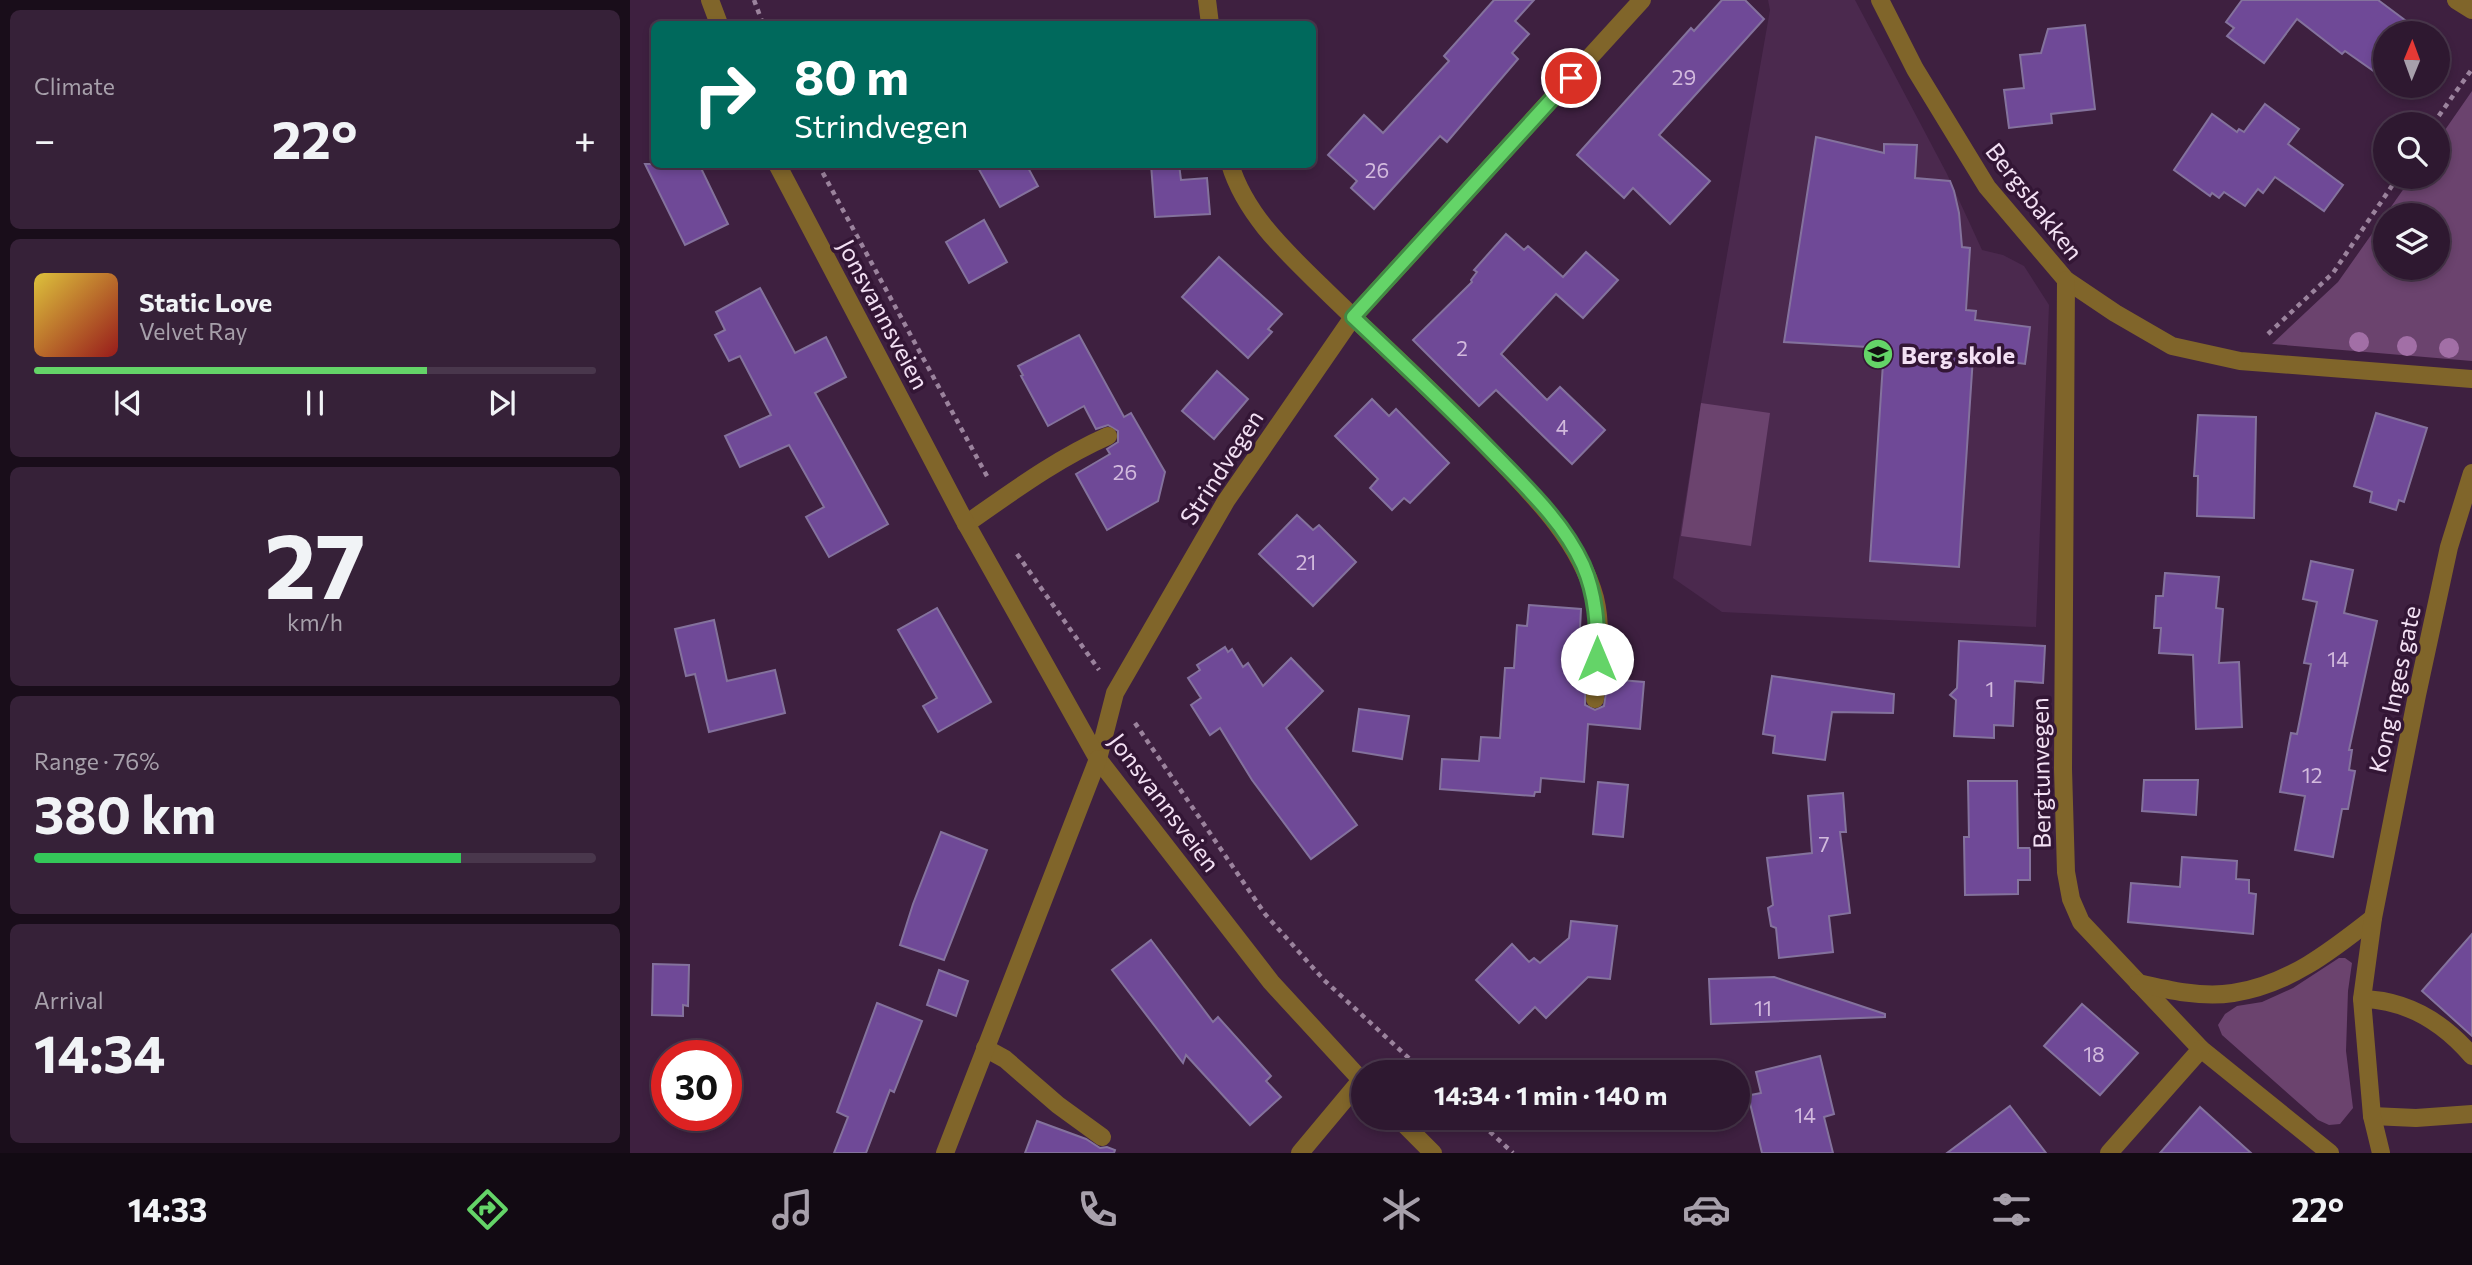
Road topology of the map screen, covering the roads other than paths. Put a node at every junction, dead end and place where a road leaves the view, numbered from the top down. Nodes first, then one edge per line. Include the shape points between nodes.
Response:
1 (710, 0) edge
2 (1207, 0) edge
3 (1642, 0) edge
4 (1880, 0) edge
5 (2456, 0) edge
6 (2472, 10) edge
7 (718, 21) edge
8 (1210, 21) edge
9 (779, 168) edge
10 (1232, 168) edge
11 (2066, 280) junction
12 (1353, 317) junction
13 (2472, 379) edge
14 (1108, 436) dead end
15 (2472, 473) edge
16 (966, 524) junction
17 (1595, 699) dead end
18 (1098, 759) junction
19 (2373, 918) junction
20 (2138, 983) junction
21 (2362, 999) junction
22 (985, 1048) junction
23 (2200, 1049) junction
24 (2472, 1056) edge
25 (1351, 1069) edge
26 (1351, 1094) edge
27 (2472, 1114) edge
28 (2372, 1116) junction
29 (1410, 1130) edge
30 (1102, 1137) dead end
31 (945, 1153) edge
32 (1300, 1153) edge
33 (1433, 1153) edge
34 (2109, 1153) edge
35 (2330, 1153) edge
36 (2381, 1153) edge

1 - 7 street
2 - 8 street
3 - 12 street, Strindvegen
4 - 11 street, Bergsbakken via 1915,69 1987,187
5 - 6 street
9 - 16 street, Jonsvannsveien
10 - 12 street via 1251,211
11 - 13 street, Bergsbakken via 2172,346 2240,361
11 - 20 street, Bergtunvegen via 2066,872 2081,922
12 - 17 street via 1524,485 1556,522 1582,563 1595,600
12 - 18 street, Strindvegen via 1226,501 1115,693
14 - 16 street via 1080,448
15 - 19 street, Kong Inges gate via 2449,547
16 - 18 street, Jonsvannsveien
18 - 22 street, Strindvegen
18 - 25 street, Jonsvannsveien via 1271,982
19 - 20 street via 2283,980 2232,994 2178,992
19 - 21 street, Kong Inges gate
20 - 23 street, Bergtunvegen
21 - 24 street via 2385,1000 2418,1012
21 - 28 street, Kong Inges gate
22 - 30 street
22 - 31 street, Strindvegen
23 - 34 street
23 - 35 street, Bergtunvegen
26 - 32 street
27 - 28 street
28 - 36 street, Kong Inges gate
29 - 33 street

